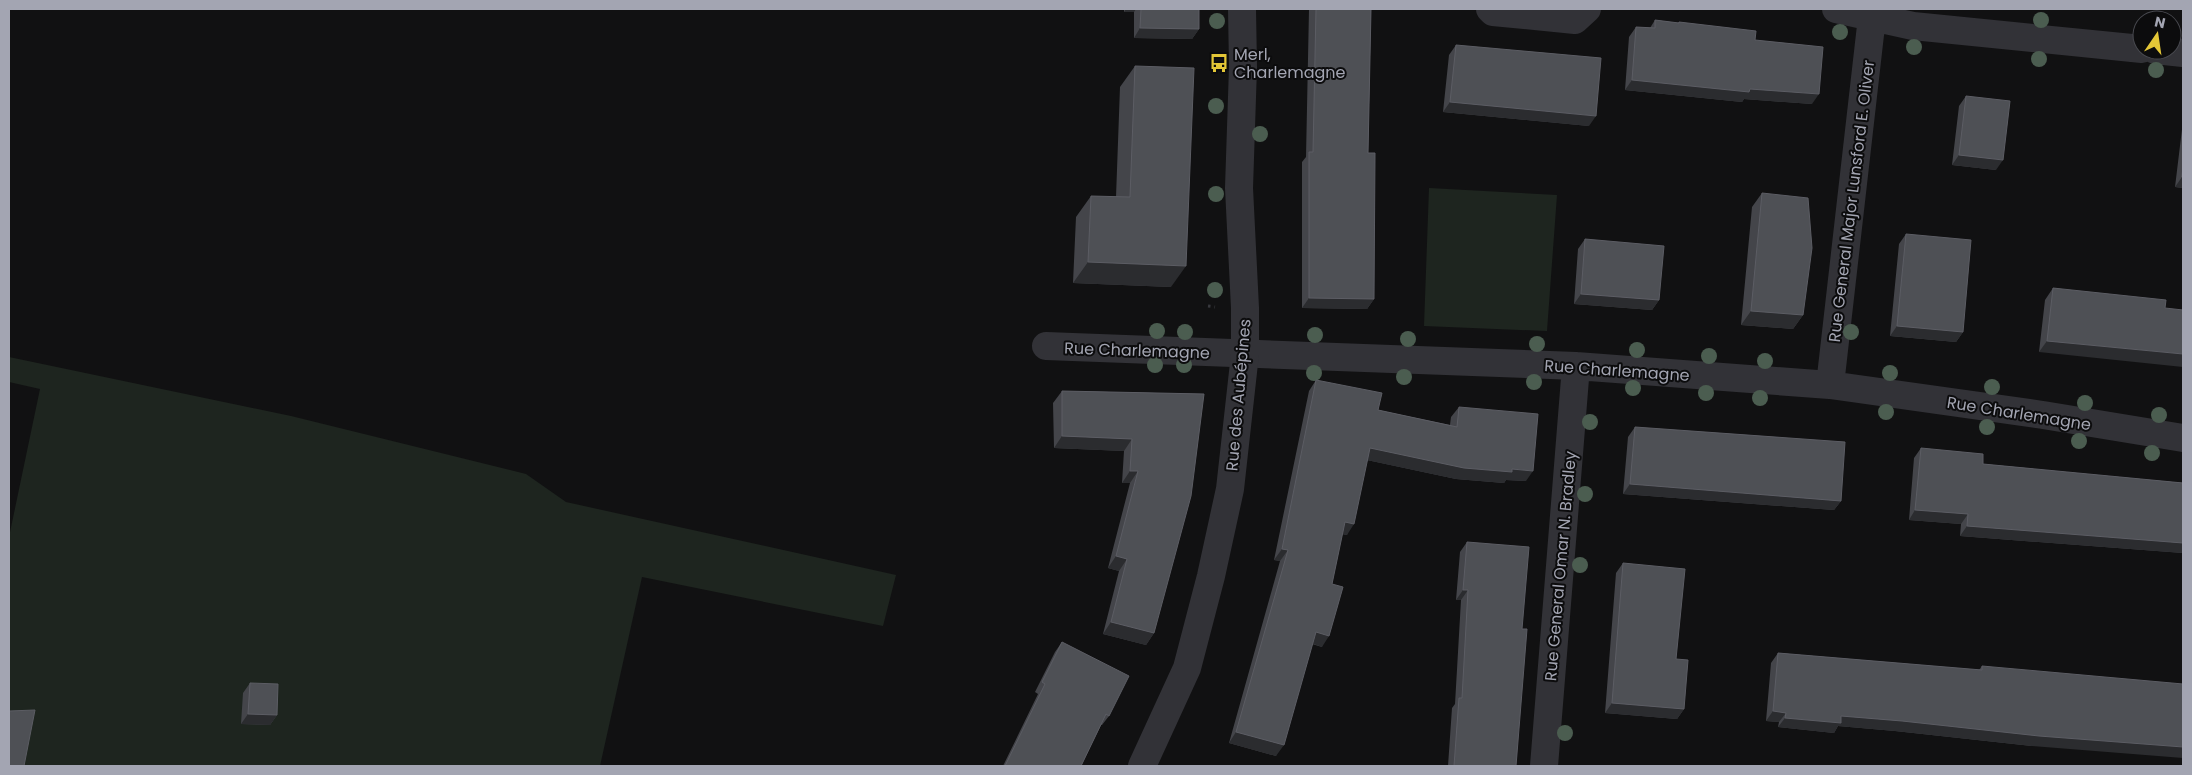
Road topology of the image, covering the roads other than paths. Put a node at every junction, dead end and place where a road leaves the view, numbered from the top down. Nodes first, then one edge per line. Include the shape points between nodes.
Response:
1 (1242, 9) edge
2 (1490, 9) edge
3 (1587, 9) edge
4 (1836, 9) edge
5 (1872, 17) junction
6 (2132, 48) edge
7 (1046, 346) dead end
8 (1245, 354) junction
9 (1576, 366) junction
10 (1830, 385) junction
11 (2183, 438) edge
12 (1142, 766) edge
13 (1544, 766) edge

1 - 8 street, Rue des Aubépines via 1239,188
2 - 3 street via 1493,12 1575,20
4 - 5 street
5 - 6 street via 1913,26
5 - 10 street, Rue General Major Lunsford E. Oliver
7 - 8 street, Rue Charlemagne
8 - 9 street, Rue Charlemagne
8 - 12 street, Rue des Aubépines via 1230,489 1211,576 1187,668
9 - 10 street, Rue Charlemagne
9 - 13 street, Rue General Omar N. Bradley
10 - 11 street, Rue Charlemagne

